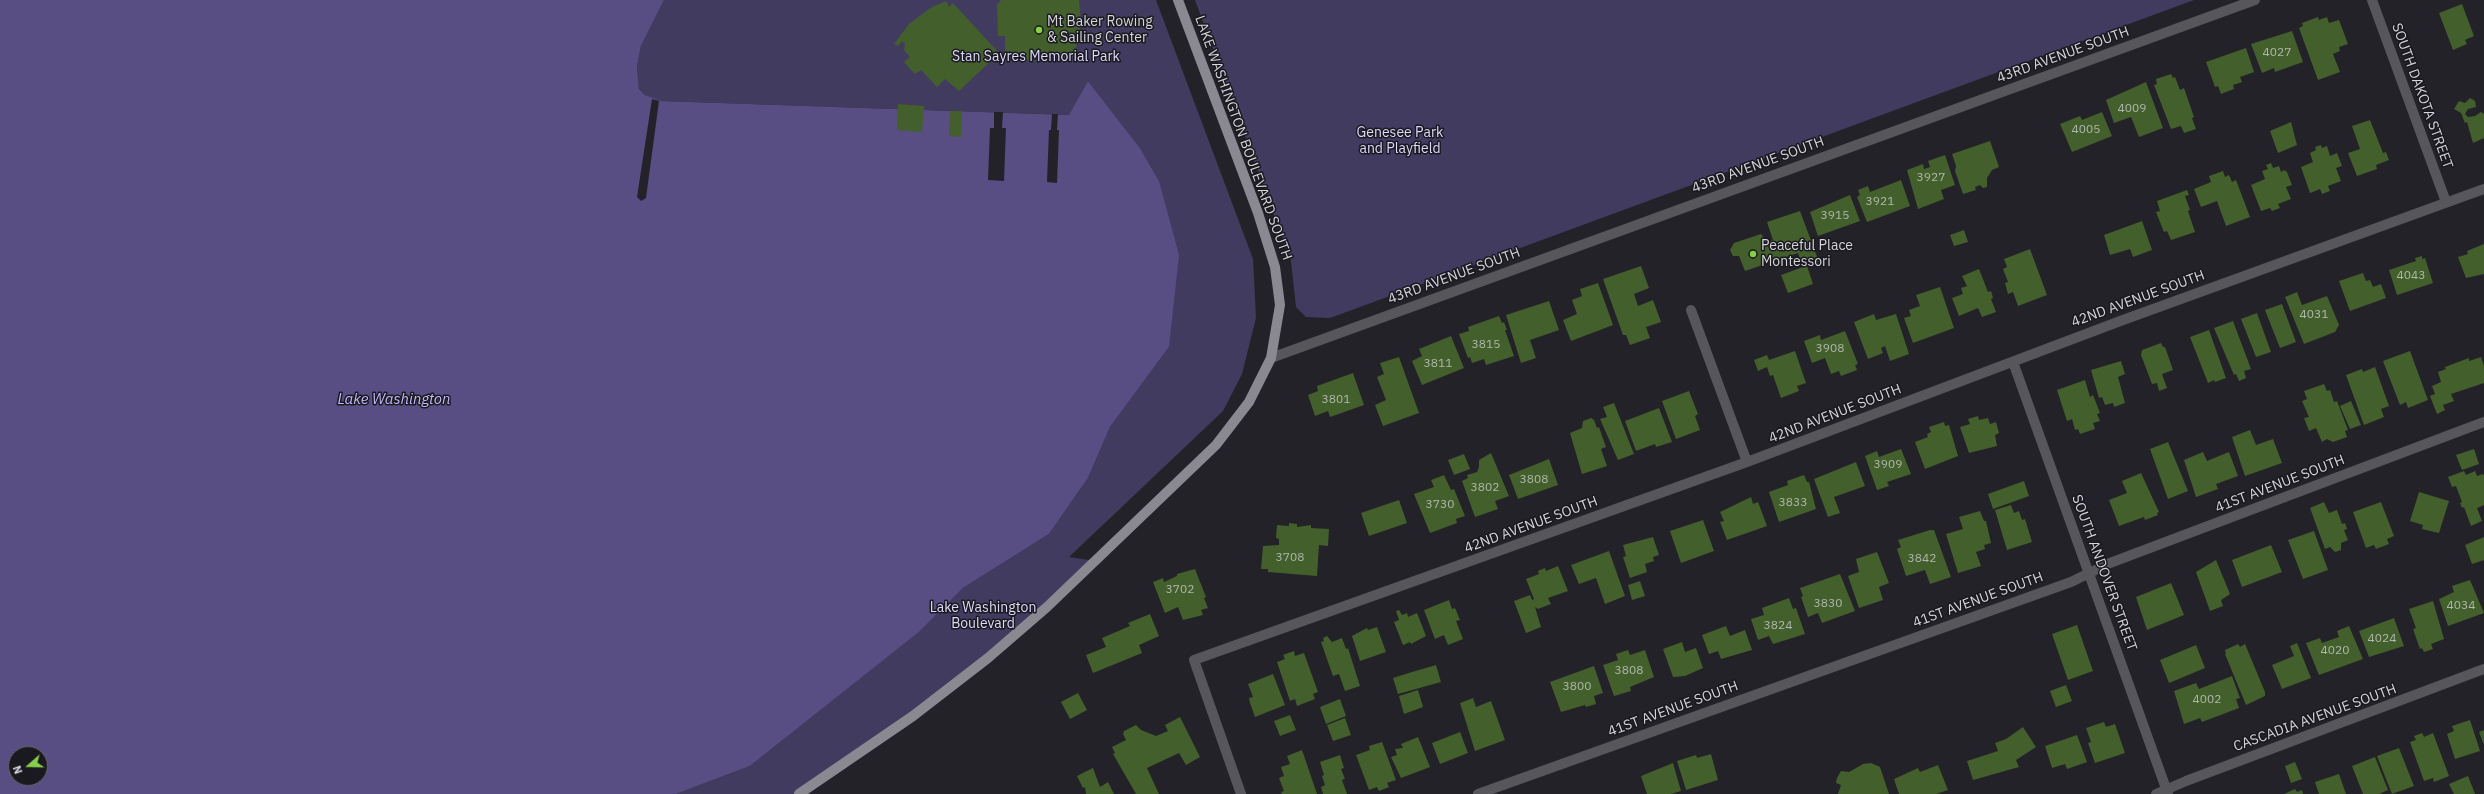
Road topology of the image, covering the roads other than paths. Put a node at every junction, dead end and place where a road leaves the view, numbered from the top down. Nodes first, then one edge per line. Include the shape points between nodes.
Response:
1 (1178, 0) edge
2 (2255, 0) edge
3 (2372, 0) edge
4 (2484, 189) edge
5 (2446, 202) junction
6 (1691, 310) dead end
7 (1271, 358) junction
8 (2013, 362) junction
9 (2484, 422) edge
10 (1747, 462) junction
11 (2088, 573) junction
12 (2484, 669) edge
13 (2167, 792) edge
14 (799, 794) edge
15 (1241, 794) edge
16 (1478, 794) edge
17 (2156, 794) edge

1 - 7 main road, LAKE WASHINGTON BOULEVARD SOUTH via 1258,213 1275,267 1280,305
2 - 7 street, 43RD AVENUE SOUTH
3 - 5 street, SOUTH DAKOTA STREET
4 - 5 street, 42ND AVENUE SOUTH
5 - 8 street, 42ND AVENUE SOUTH
6 - 10 street
7 - 14 main road, LAKE WASHINGTON BOULEVARD SOUTH via 1249,402 1216,445 1047,607 988,658 913,716
8 - 10 street, 42ND AVENUE SOUTH
8 - 11 street, SOUTH ANDOVER STREET
9 - 11 street, 41ST AVENUE SOUTH
10 - 15 street, 42ND AVENUE SOUTH via 1194,660
11 - 13 street, SOUTH ANDOVER STREET
11 - 16 street, 41ST AVENUE SOUTH via 2071,582
12 - 13 street, CASCADIA AVENUE SOUTH
13 - 17 street, CASCADIA AVENUE SOUTH

